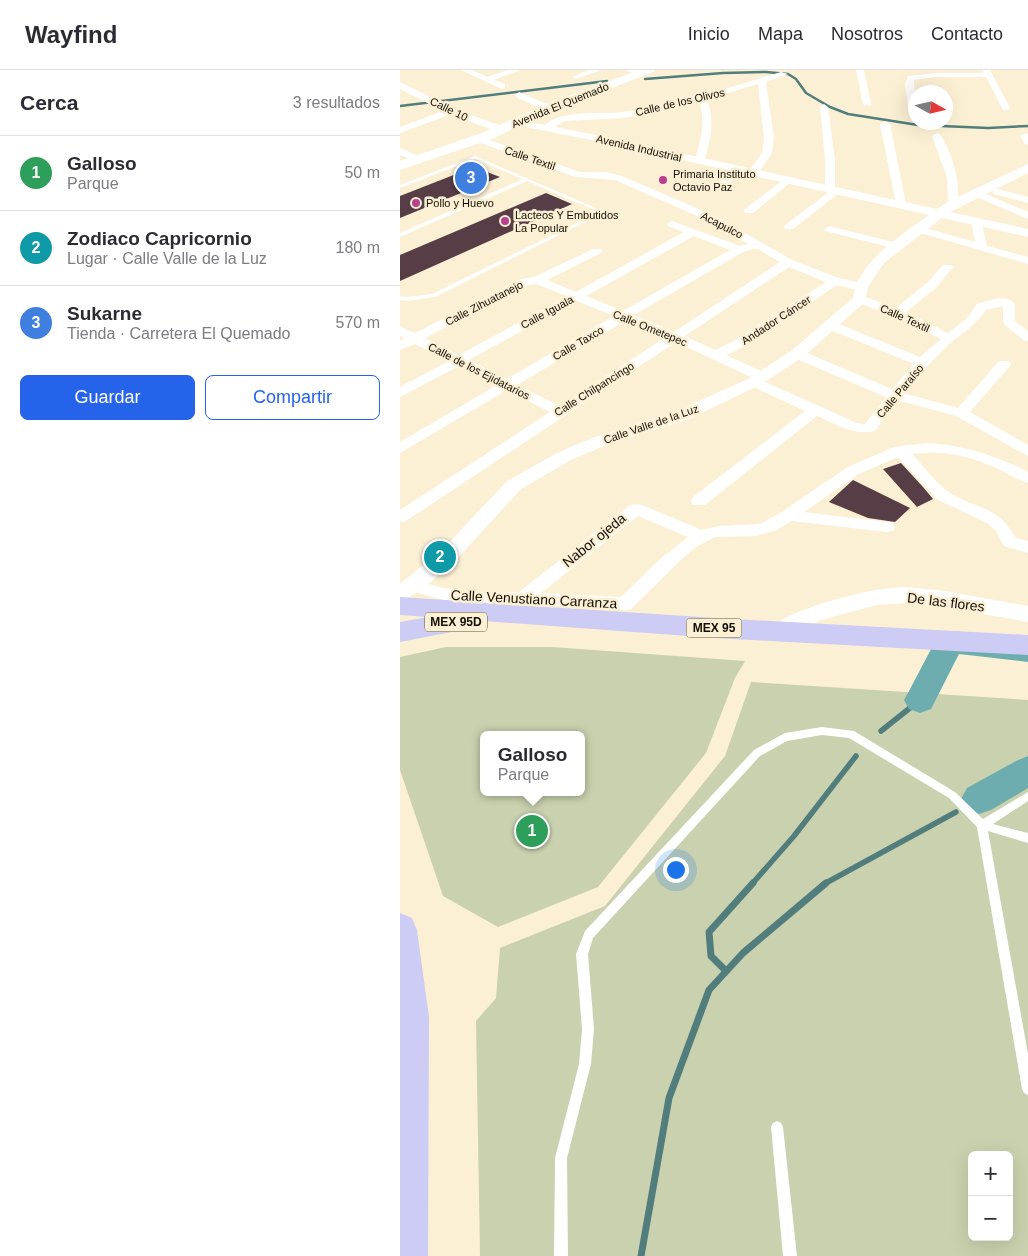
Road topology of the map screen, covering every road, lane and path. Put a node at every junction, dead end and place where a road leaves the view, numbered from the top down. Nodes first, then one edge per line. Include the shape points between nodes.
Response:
1 (465, 70) edge
2 (516, 70) edge
3 (597, 70) edge
4 (860, 70) edge
5 (640, 71) edge
6 (988, 72) edge
7 (935, 73) edge
8 (784, 74) dead end
9 (576, 77) dead end
10 (488, 79) junction
11 (762, 80) junction
12 (941, 83) dead end
13 (400, 85) edge
14 (910, 85) edge
15 (502, 86) dead end
16 (520, 95) dead end
17 (702, 98) junction
18 (867, 104) dead end
19 (824, 107) dead end
20 (548, 108) junction
21 (1006, 108) dead end
22 (451, 111) junction
23 (515, 122) junction
24 (885, 124) dead end
25 (546, 128) junction
26 (500, 129) junction
27 (400, 130) edge
28 (937, 136) dead end
29 (481, 138) junction
30 (400, 151) edge
31 (418, 159) junction
32 (699, 161) junction
33 (400, 166) edge
34 (747, 171) junction
35 (400, 173) edge
36 (1024, 173) edge
37 (579, 175) joint
38 (526, 179) junction
39 (787, 180) junction
40 (696, 185) dead end
41 (400, 187) edge
42 (715, 189) junction
43 (834, 189) junction
44 (980, 191) junction
45 (706, 197) dead end
46 (1028, 200) edge
47 (902, 204) junction
48 (946, 209) junction
49 (749, 211) dead end
50 (1028, 216) edge
51 (976, 221) junction
52 (672, 224) dead end
53 (789, 227) dead end
54 (829, 228) dead end
55 (918, 229) junction
56 (694, 232) junction
57 (1028, 233) edge
58 (400, 235) edge
59 (760, 244) junction
60 (897, 246) junction
61 (982, 247) junction
62 (739, 250) junction
63 (596, 251) dead end
64 (1028, 261) edge
65 (788, 262) junction
66 (947, 267) dead end
67 (536, 280) junction
68 (835, 281) junction
69 (860, 293) junction
70 (576, 297) junction
71 (400, 298) edge
72 (1006, 302) joint
73 (898, 313) junction
74 (622, 317) junction
75 (830, 325) junction
76 (400, 331) edge
77 (676, 337) junction
78 (1028, 337) edge
79 (949, 338) junction
80 (414, 339) junction
81 (400, 346) edge
82 (798, 354) junction
83 (715, 355) junction
84 (458, 360) junction
85 (922, 363) junction
86 (1004, 364) dead end
87 (758, 380) junction
88 (506, 385) junction
89 (400, 393) edge
90 (894, 395) junction
91 (815, 410) junction
92 (559, 411) junction
93 (960, 413) junction
94 (400, 448) edge
95 (899, 450) junction
96 (1028, 452) edge
97 (1025, 472) edge
98 (699, 501) dead end
99 (789, 516) junction
100 (400, 517) edge
101 (888, 527) dead end
102 (700, 536) junction
103 (1028, 548) edge
104 (404, 595) edge
105 (517, 606) junction
106 (1028, 614) edge
107 (400, 632) edge
108 (779, 632) junction
109 (1028, 645) edge
110 (1028, 796) edge
111 (982, 825) junction
112 (1028, 838) edge
113 (400, 930) edge
114 (1028, 1089) edge
115 (405, 1099) edge
116 (778, 1127) dead end
117 (406, 1256) edge
118 (562, 1256) edge
119 (790, 1256) edge

1 - 10 street
2 - 10 street
3 - 9 street
4 - 18 street
5 - 20 main road, Avenida El Quemado
6 - 7 street
6 - 21 street
7 - 12 street
7 - 14 street via 911,78
8 - 11 street, Calle de los Olivos
10 - 15 street
11 - 17 street, Calle de los Olivos
11 - 34 street via 769,138 767,153
13 - 22 street, Calle 10
16 - 20 street
17 - 25 street, Calle de los Olivos via 622,115 563,118
17 - 32 street via 706,108 704,148
19 - 43 street
20 - 23 main road, Avenida El Quemado
22 - 26 street, Calle 10
22 - 27 street
23 - 25 street, Avenida Industrial
23 - 26 main road, Avenida El Quemado
24 - 47 street
25 - 32 street, Avenida Industrial
26 - 29 main road, Avenida El Quemado
28 - 48 street via 946,156 955,193
29 - 31 main road
29 - 35 main road
29 - 37 street, Calle Textil
30 - 31 street
31 - 33 main road
32 - 34 street, Avenida Industrial
34 - 39 street, Avenida Industrial
34 - 42 street
36 - 44 street, Calle Valle de la Luz
37 - 59 street, Acapulco via 618,178
38 - 41 lane via 475,157
38 - 58 lane
38 - 71 lane via 603,212 433,296
39 - 43 street, Avenida Industrial
39 - 49 street
40 - 42 street
42 - 45 street
43 - 47 street, Avenida Industrial
43 - 53 street
44 - 46 street
44 - 48 street, Calle Valle de la Luz
44 - 50 street
47 - 48 street, Avenida Industrial
48 - 51 street
48 - 55 street, Calle Valle de la Luz
51 - 57 street
51 - 61 street
52 - 56 street
54 - 60 street
55 - 60 street, Calle Valle de la Luz
55 - 61 street
56 - 62 street
56 - 70 street, Calle Iguala
59 - 62 street, Calle Taxco
59 - 65 street, Acapulco
60 - 69 street, Calle Valle de la Luz via 879,260
61 - 64 street
62 - 74 street, Calle Taxco
63 - 67 street, Calle Zihuatanejo
65 - 68 street, Acapulco
65 - 77 street, Calle Chilpancingo
66 - 73 street via 932,285
67 - 70 street, Calle Ometepec
67 - 80 street, Calle Zihuatanejo via 524,282
68 - 69 street, Acapulco
68 - 83 street, Andador Cáncer via 737,346
69 - 73 street, Calle Textil
69 - 75 street, Calle Valle de la Luz
70 - 74 street, Calle Ometepec
70 - 84 street, Calle Iguala
72 - 78 street via 1009,304 1009,322
72 - 79 street, Calle Paraíso via 981,307 972,321
73 - 79 street, Calle Textil
74 - 77 street, Calle Ometepec
74 - 88 street, Calle Taxco
75 - 82 street, Calle Valle de la Luz
75 - 85 street
76 - 80 street, Calle de los Ejidatarios
77 - 83 street, Calle Ometepec
77 - 92 street, Calle Chilpancingo
79 - 85 street, Calle Paraíso
80 - 81 street, Calle Zihuatanejo
80 - 84 street, Calle de los Ejidatarios
82 - 87 street, Calle Valle de la Luz
82 - 90 street
83 - 87 street, Calle Ometepec
84 - 88 street, Calle de los Ejidatarios
84 - 89 street, Calle Iguala
85 - 90 street, Calle Paraíso
86 - 93 street
87 - 91 street, Calle Paraíso
87 - 104 street, Calle Valle de la Luz via 684,415 598,442 540,469 514,485 450,554
88 - 92 street, Calle de los Ejidatarios
88 - 94 street, Calle Taxco
90 - 91 street, Calle Paraíso via 870,428 863,430
90 - 93 street
91 - 98 street
92 - 100 street, Calle Chilpancingo
93 - 96 street
95 - 97 street via 923,446 951,449
95 - 99 street via 827,486
95 - 103 street via 944,496 993,519 1010,542
99 - 101 street
99 - 102 street via 768,528
102 - 105 street, Calle Venustiano Carranza via 625,604
102 - 105 street, Nabor ojeda via 636,509
104 - 105 highway, MEX 95
105 - 107 highway, MEX 95D
105 - 108 highway, MEX 95
106 - 108 street, De las flores via 945,599 907,595 878,597 814,614
108 - 109 highway, MEX 95
110 - 111 lane
111 - 112 lane
111 - 114 lane
111 - 118 lane via 952,795 851,734 822,731 785,737 758,753 589,935 582,954 588,1029 585,1064 560,1158
113 - 115 highway via 411,1017
115 - 117 highway
116 - 119 lane

